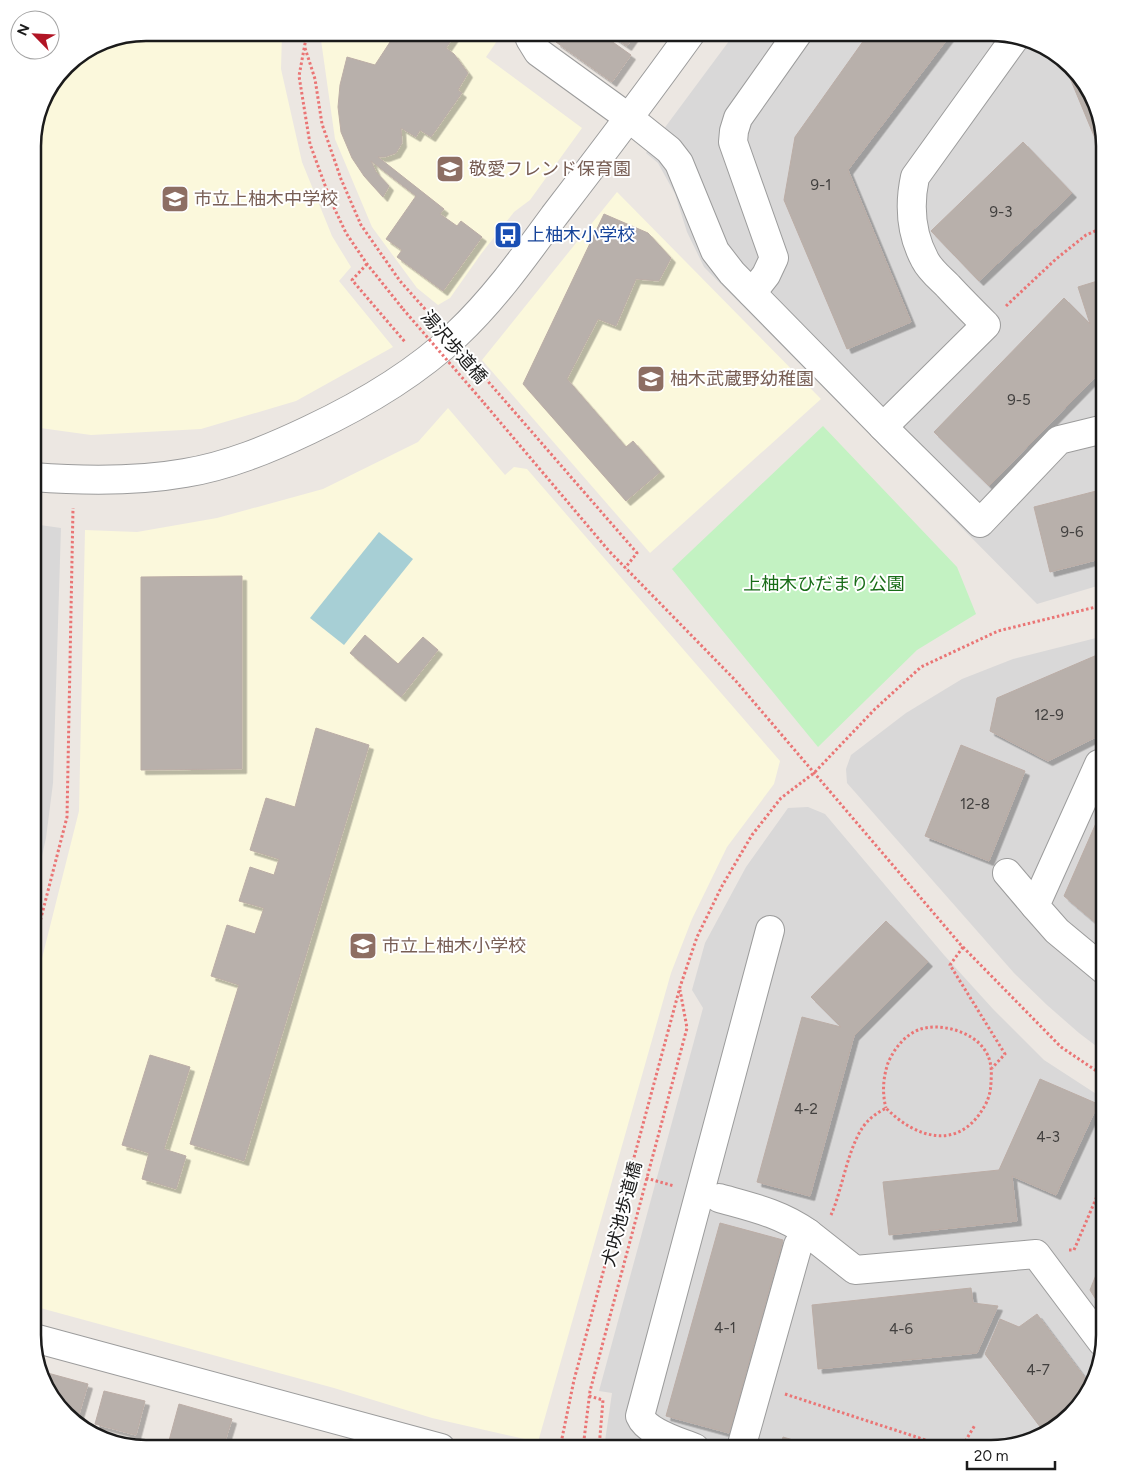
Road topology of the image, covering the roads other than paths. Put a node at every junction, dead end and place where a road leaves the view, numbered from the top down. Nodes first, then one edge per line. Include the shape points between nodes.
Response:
1 (531, 41) edge
2 (685, 41) edge
3 (792, 41) edge
4 (1011, 44) edge
5 (629, 118) junction
6 (752, 293) junction
7 (883, 427) junction
8 (1096, 431) edge
9 (41, 477) edge
10 (1096, 771) edge
11 (1007, 873) dead end
12 (1035, 906) junction
13 (770, 930) dead end
14 (1096, 963) edge
15 (719, 1198) dead end
16 (808, 1233) junction
17 (1096, 1334) edge
18 (41, 1340) edge
19 (368, 1439) edge
20 (675, 1440) edge
21 (742, 1440) edge

1 - 5 street via 538,52
2 - 5 street
3 - 6 street via 738,118 734,131 733,142 774,258
4 - 7 street via 915,177 911,195 914,232 925,261 986,325
5 - 6 street via 670,150 679,163 715,251
5 - 9 street via 495,294 425,362 388,388 351,410 260,452 222,465 184,474 108,481
6 - 7 street
7 - 8 street via 980,523 1059,440
10 - 12 street
11 - 12 street
12 - 14 street via 1057,931
13 - 20 street via 640,1416 651,1430
15 - 16 street via 790,1220
16 - 17 street via 856,1270 1036,1254
16 - 21 street via 798,1245
18 - 19 street

